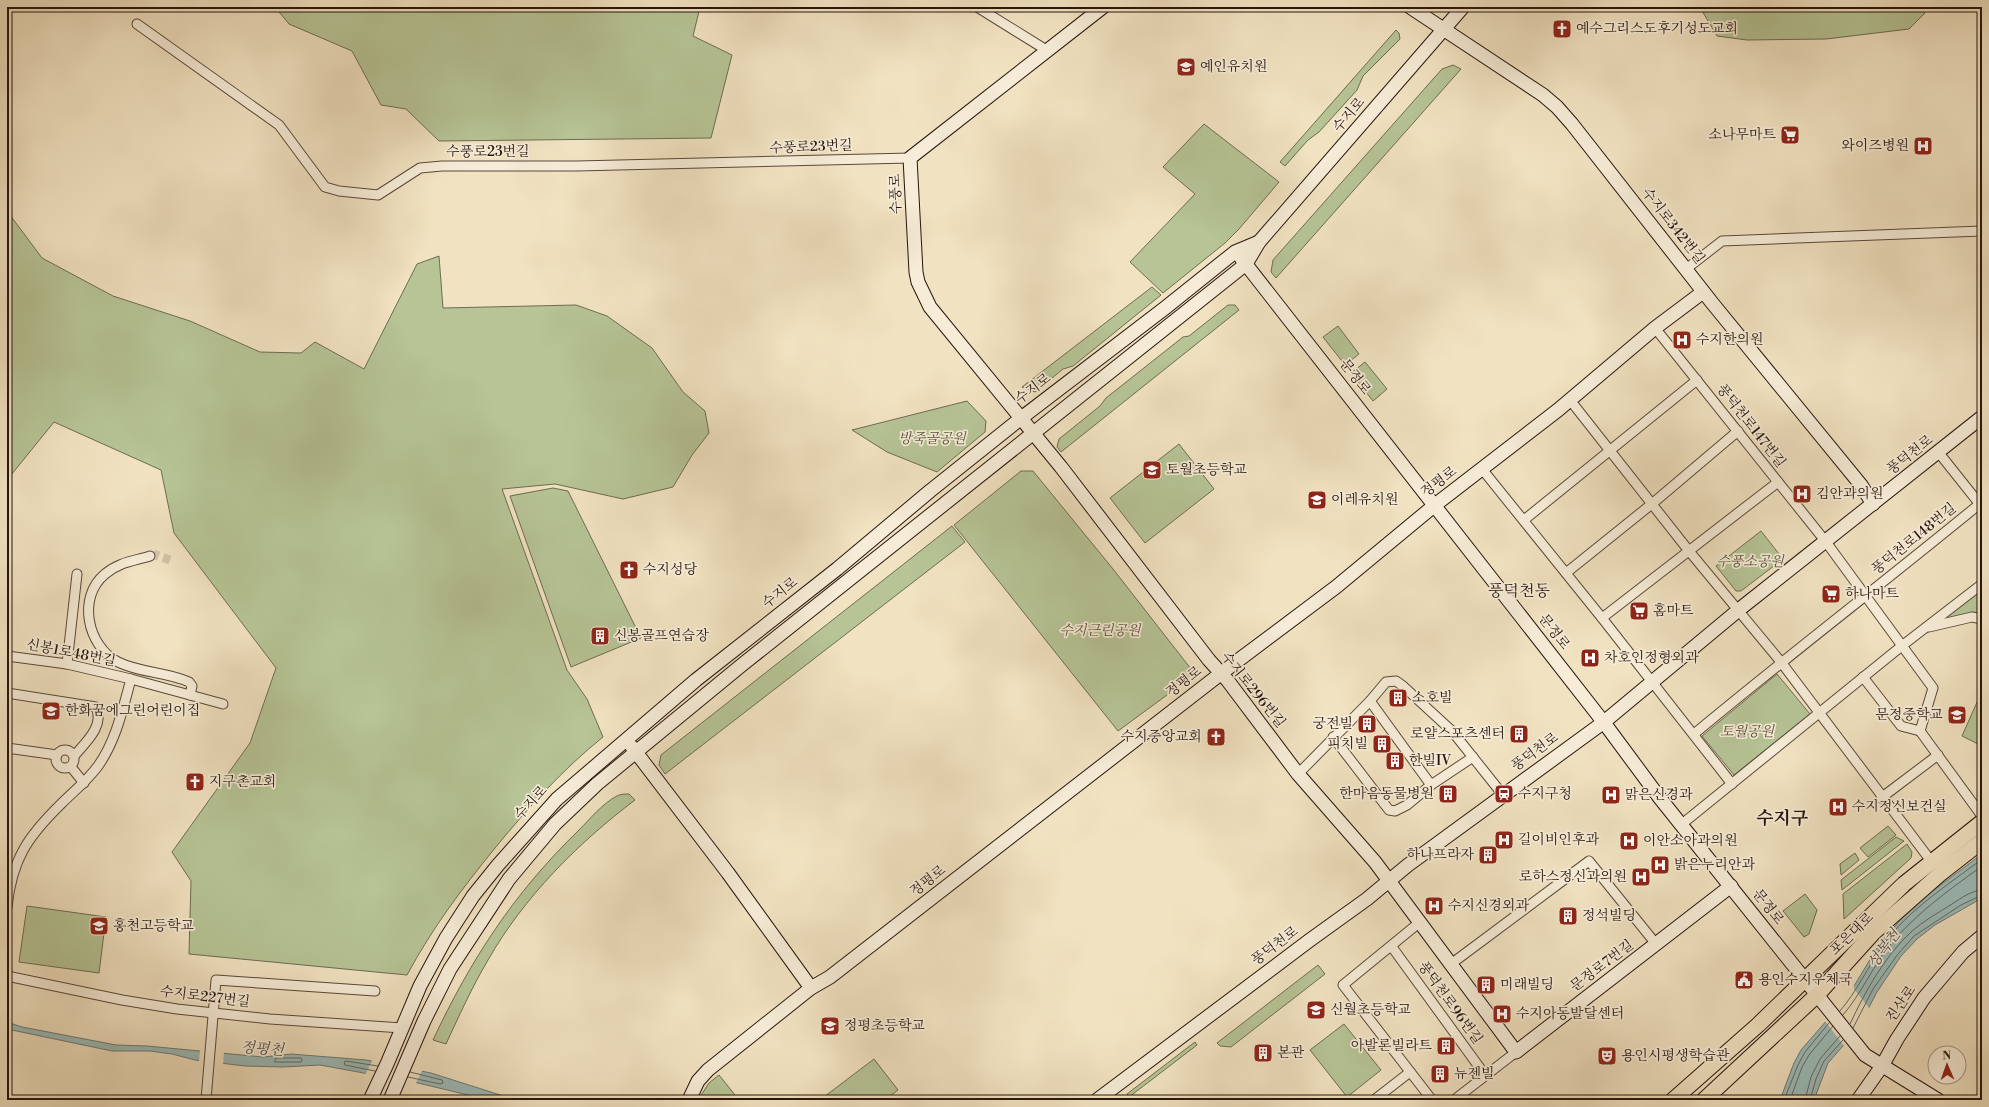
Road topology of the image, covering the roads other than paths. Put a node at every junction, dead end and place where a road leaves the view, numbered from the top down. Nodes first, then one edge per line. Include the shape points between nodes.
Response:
1 (977, 7) edge
2 (1104, 7) edge
3 (1410, 7) edge
4 (1463, 7) edge
5 (137, 24) dead end
6 (1443, 30) junction
7 (1048, 51) junction
8 (910, 158) junction
9 (1982, 231) edge
10 (1259, 242) junction
11 (1235, 252) junction
12 (1246, 264) junction
13 (1686, 269) junction
14 (1704, 292) junction
15 (1655, 328) junction
16 (1697, 380) junction
17 (1570, 400) junction
18 (1982, 418) edge
19 (1020, 419) junction
20 (1738, 431) junction
21 (1033, 434) junction
22 (1611, 451) junction
23 (1939, 453) junction
24 (1482, 469) junction
25 (1778, 482) junction
26 (1652, 503) junction
27 (1873, 504) junction
28 (1981, 504) edge
29 (1435, 505) junction
30 (1524, 520) junction
31 (1826, 542) junction
32 (1689, 551) junction
33 (150, 556) tunnel mouth
34 (1566, 573) junction
35 (77, 574) dead end
36 (1982, 584) edge
37 (1866, 597) junction
38 (1738, 610) junction
39 (1602, 618) junction
40 (1982, 619) edge
41 (1926, 628) junction
42 (1903, 645) junction
43 (7, 656) edge
44 (1781, 662) junction
45 (67, 664) junction
46 (1221, 674) junction
47 (1863, 677) junction
48 (131, 679) junction
49 (1652, 680) junction
50 (7, 693) edge
51 (190, 695) junction
52 (1370, 702) junction
53 (223, 704) dead end
54 (1819, 714) junction
55 (1604, 722) junction
56 (1920, 731) junction
57 (1694, 734) junction
58 (1333, 738) junction
59 (626, 739) junction
60 (8, 749) edge
61 (636, 753) junction
62 (57, 755) junction
63 (1938, 755) junction
64 (74, 756) junction
65 (1473, 757) junction
66 (71, 767) junction
67 (1298, 774) junction
68 (84, 783) junction
69 (1732, 784) junction
70 (1431, 785) junction
71 (1503, 795) junction
72 (1881, 798) junction
73 (1982, 816) edge
74 (1982, 822) edge
75 (1682, 824) junction
76 (1982, 841) edge
77 (1931, 861) junction
78 (1389, 881) junction
79 (1731, 886) junction
80 (7, 907) edge
81 (1420, 922) junction
82 (1982, 936) edge
83 (1656, 944) junction
84 (1392, 947) junction
85 (1451, 964) junction
86 (7, 976) edge
87 (1804, 979) junction
88 (811, 988) junction
89 (375, 991) dead end
90 (1817, 995) junction
91 (213, 1013) junction
92 (400, 1034) junction
93 (1516, 1052) junction
94 (1882, 1066) junction
95 (1410, 1072) junction
96 (1486, 1075) junction
97 (206, 1100) edge
98 (370, 1100) edge
99 (390, 1100) edge
100 (688, 1100) edge
101 (1097, 1100) edge
102 (1374, 1100) edge
103 (1432, 1100) edge
104 (1454, 1100) edge
105 (1673, 1100) edge
106 (1704, 1100) edge
107 (1858, 1100) edge
108 (1938, 1100) edge

1 - 7 street
2 - 7 street, 수풍로
3 - 6 street, 수지로342번길
4 - 6 street, 수지로
5 - 8 street, 수풍로23번길 via 279,125 325,187 339,191 378,195 420,168 442,166 577,166
6 - 10 street, 수지로
6 - 13 street, 수지로342번길 via 1543,95 1557,107
7 - 8 street, 수풍로
8 - 19 street, 수풍로 via 914,256 918,282 930,307
9 - 13 street via 1722,241
10 - 11 street, 수지로
10 - 12 street, 수지로
11 - 12 street, 문정로
11 - 19 street, 수지로
12 - 21 street, 수지로
12 - 29 street, 문정로
13 - 14 street, 수지로342번길
14 - 15 street, 정평로
14 - 27 street, 수지로342번길 via 1861,485
15 - 16 street, 풍덕천로147번길
15 - 17 street, 정평로
16 - 20 street, 풍덕천로147번길
16 - 22 street
17 - 22 street
17 - 24 street, 정평로
18 - 23 street, 풍덕천로
19 - 21 street, 수풍로
19 - 59 street, 수지로
20 - 25 street, 풍덕천로147번길
20 - 26 street
21 - 46 street, 수지로296번길
21 - 61 street, 수지로 via 756,654
22 - 26 street
22 - 30 street
23 - 27 street, 풍덕천로
23 - 28 street
24 - 29 street, 정평로
24 - 30 street
25 - 31 street, 풍덕천로147번길
25 - 32 street
26 - 32 street
26 - 34 street
27 - 31 street, 풍덕천로
28 - 37 street, 풍덕천로148번길
29 - 46 street, 정평로 via 1336,587
29 - 55 street, 문정로
30 - 34 street
31 - 37 street, 풍덕천로148번길
31 - 38 street, 풍덕천로
32 - 38 street
32 - 39 street
33 - 51 street via 123,563 100,579 91,600 90,628 98,644 113,659 189,682 192,686
34 - 39 street
35 - 45 street
36 - 41 street
37 - 42 street, 풍덕천로148번길
37 - 44 street
38 - 44 street
38 - 49 street, 풍덕천로
39 - 49 street
40 - 41 street via 1972,617
41 - 42 street
42 - 47 street
42 - 56 street, 풍덕천로148번길 via 1933,688
43 - 45 street, 신봉1로48번길
44 - 54 street
44 - 57 street
45 - 48 street, 신봉1로48번길
46 - 67 street, 수지로296번길
46 - 88 street, 정평로 via 836,972
47 - 54 street
47 - 56 street via 1901,726
48 - 51 street, 신봉1로48번길
48 - 68 street, 신봉1로48번길 via 108,750
49 - 55 street, 풍덕천로
49 - 57 street
50 - 64 street via 96,707 95,731
51 - 53 street, 신봉1로48번길
52 - 58 street
52 - 65 street via 1386,682 1396,681 1452,731
52 - 70 street
54 - 69 street
54 - 72 street
55 - 71 street, 풍덕천로
55 - 75 street, 문정로
56 - 63 street
57 - 69 street
58 - 67 street
58 - 70 street via 1389,810 1395,811 1407,806
59 - 61 street
59 - 92 street, 수지로 via 557,799 473,896 432,962
60 - 62 street
61 - 88 street
61 - 99 street, 수지로 via 597,784 555,824 509,879 450,969
62 - 64 street via 64,750 70,751
62 - 66 street via 56,761 59,766 65,769
63 - 72 street
63 - 73 street
64 - 66 street
65 - 70 street
65 - 71 street
66 - 68 street
67 - 78 street, 수지로296번길
68 - 80 street, 신봉1로48번길 via 62,802 29,838 10,879
69 - 75 street
71 - 78 street, 풍덕천로
72 - 77 street
74 - 77 main road, 포은대로
75 - 79 street, 문정로
76 - 90 main road, 포은대로 via 1873,932
77 - 87 main road, 포은대로
78 - 81 street, 수지로296번길
78 - 101 street, 풍덕천로
79 - 83 street, 문정로7번길
79 - 87 street, 문정로
81 - 84 street
81 - 85 street, 수지로296번길
82 - 94 street, 진산로 via 1963,952 1924,998
83 - 85 street via 1589,861
83 - 93 street, 문정로7번길
84 - 95 street via 1344,985
84 - 96 street, 풍덕천로96번길
85 - 93 street, 수지로296번길
86 - 91 street, 수지로227번길 via 122,1000
87 - 90 street, 문정로
87 - 105 main road, 포은대로 via 1758,1025
88 - 100 street, 정평로 via 708,1070
89 - 91 street via 216,980
90 - 94 street, 문정로 via 1865,1055
90 - 106 main road, 포은대로
91 - 92 street, 수지로227번길 via 364,1027
91 - 97 street
92 - 98 street, 수지로
93 - 96 street, 문정로7번길
94 - 107 street, 진산로
94 - 108 street, 문정로
95 - 102 street
95 - 103 street
96 - 104 street, 문정로7번길

